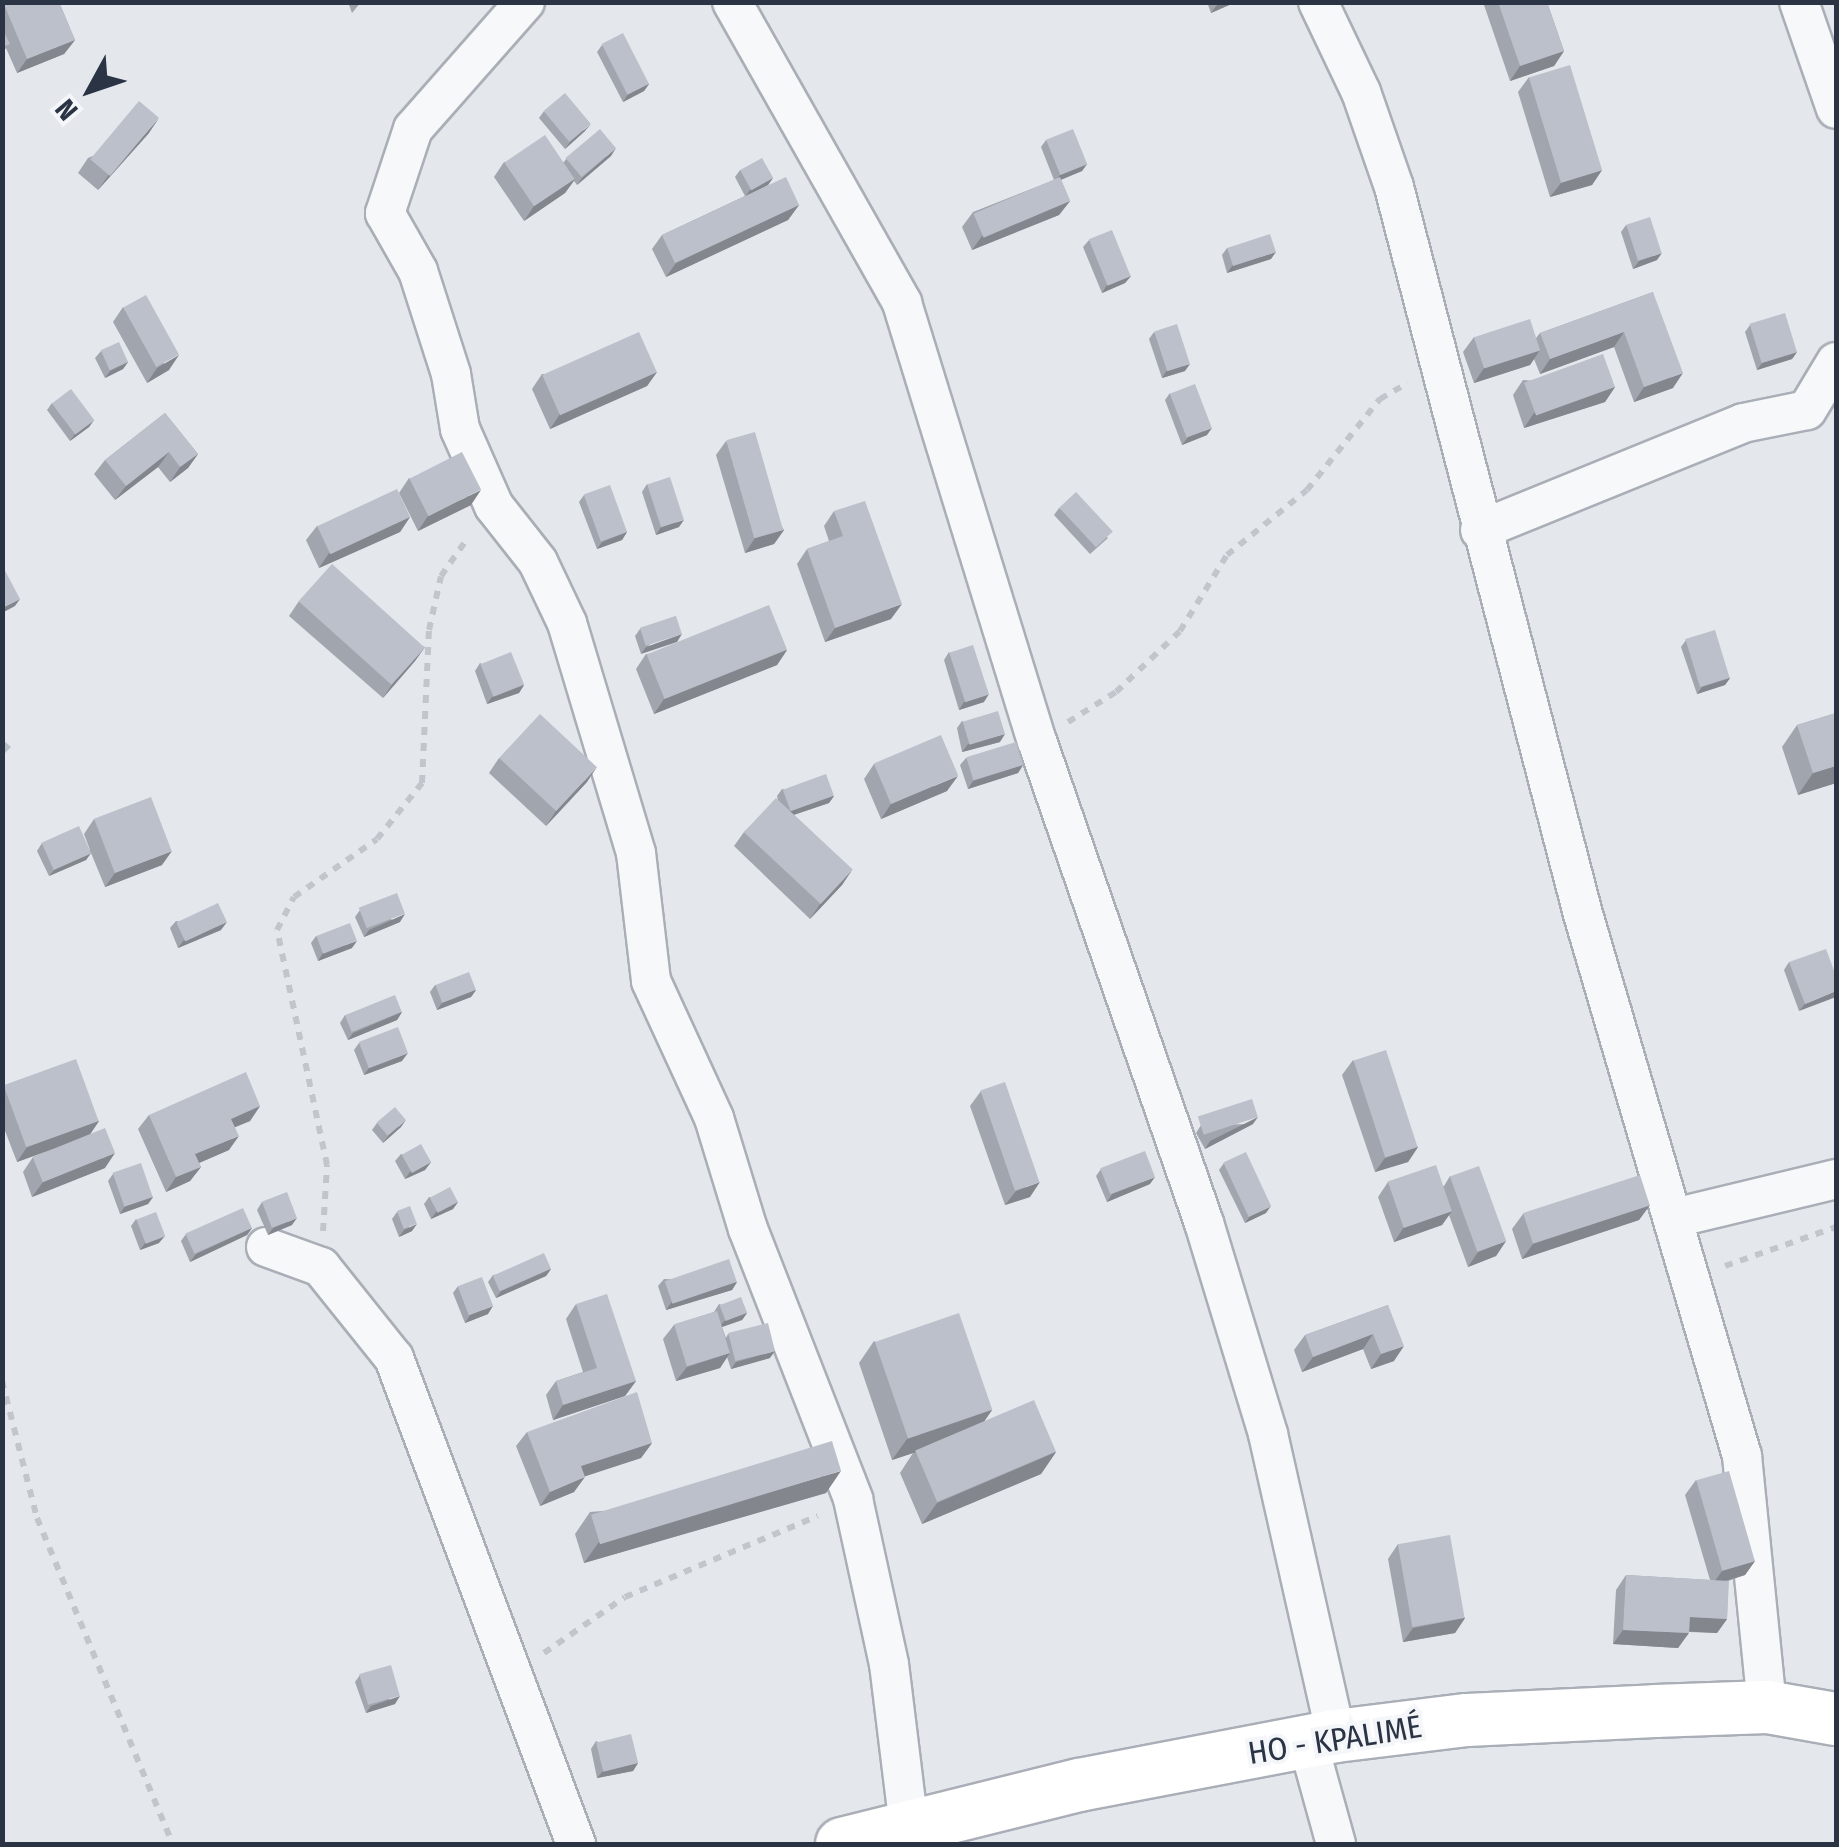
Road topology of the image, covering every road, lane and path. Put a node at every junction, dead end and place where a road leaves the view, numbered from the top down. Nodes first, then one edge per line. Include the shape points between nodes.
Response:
1 (526, 2) edge
2 (732, 2) edge
3 (1318, 2) edge
4 (1799, 2) edge
5 (1836, 109) edge
6 (1836, 362) edge
7 (1438, 366) junction
8 (1822, 407) edge
9 (1480, 530) junction
10 (467, 539) dead end
11 (1037, 741) junction
12 (1836, 1179) edge
13 (1674, 1218) junction
14 (1836, 1226) edge
15 (266, 1247) dead end
16 (320, 1267) junction
17 (1691, 1278) junction
18 (2, 1381) edge
19 (853, 1499) junction
20 (514, 1674) junction
21 (1767, 1707) junction
22 (1836, 1719) edge
23 (1322, 1739) junction
24 (910, 1826) junction
25 (173, 1844) edge
26 (576, 1844) edge
27 (842, 1844) edge
28 (1336, 1844) edge

1 - 19 street via 413,130 385,212 418,271 451,374 460,429 494,506 538,562 567,623 636,853 651,982 714,1118 748,1229
2 - 11 street via 902,303
3 - 7 street via 1361,92 1394,188
4 - 5 street
6 - 8 street
7 - 9 street
7 - 11 path via 1380,399 1307,490 1227,554 1180,631 1116,692
8 - 9 street via 1743,424
9 - 13 street via 1583,914
10 - 16 path via 441,576 428,630 422,782 377,840 294,897 277,930 327,1165
11 - 23 street via 1204,1223 1268,1434
12 - 13 street
13 - 17 street
14 - 17 path
15 - 16 street
16 - 20 street via 394,1358
17 - 21 street via 1742,1456
18 - 25 path via 37,1518
19 - 20 path via 775,1538 624,1597
19 - 24 street via 889,1664
20 - 26 street
21 - 22 main road, HO - KPALIMÉ
21 - 23 main road, HO - KPALIMÉ via 1467,1720
23 - 24 main road, HO - KPALIMÉ via 1078,1785
23 - 28 street
24 - 27 main road, HO - KPALIMÉ

